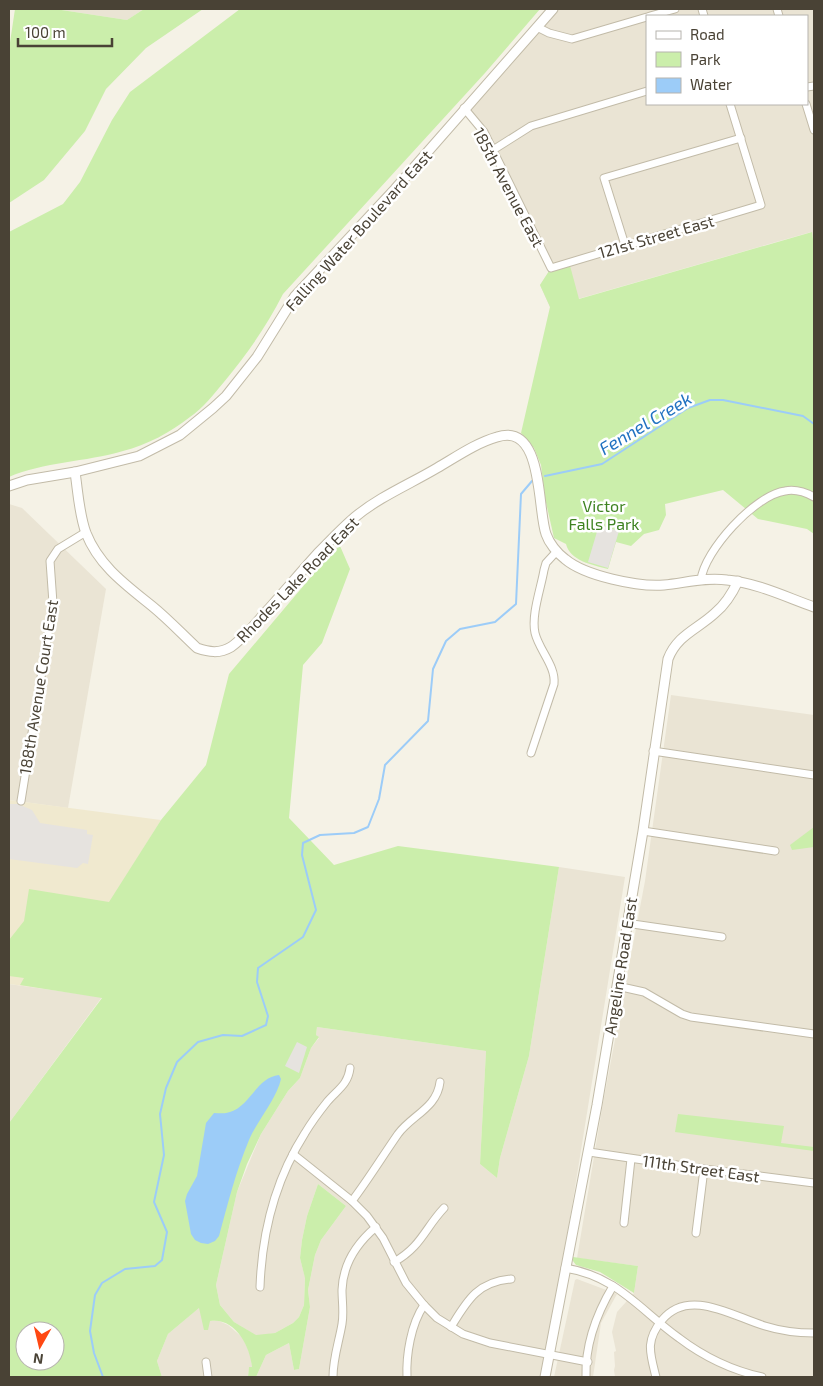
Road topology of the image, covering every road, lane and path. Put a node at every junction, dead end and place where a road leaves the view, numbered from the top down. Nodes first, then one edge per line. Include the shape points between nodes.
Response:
1 (553, 9) edge
2 (674, 9) edge
3 (654, 15) edge
4 (646, 18) edge
5 (538, 27) junction
6 (646, 90) edge
7 (730, 105) edge
8 (806, 105) edge
9 (464, 108) junction
10 (814, 130) edge
11 (741, 138) junction
12 (493, 150) junction
13 (625, 245) junction
14 (551, 268) joint
15 (75, 472) junction
16 (9, 486) edge
17 (814, 497) edge
18 (86, 532) junction
19 (557, 551) junction
20 (701, 580) junction
21 (738, 581) junction
22 (814, 607) edge
23 (653, 751) junction
24 (531, 753) dead end
25 (814, 775) edge
26 (21, 800) dead end
27 (643, 831) junction
28 (776, 851) dead end
29 (626, 924) junction
30 (722, 937) dead end
31 (617, 986) junction
32 (814, 1034) edge
33 (350, 1068) dead end
34 (440, 1082) dead end
35 (588, 1152) junction
36 (293, 1154) junction
37 (631, 1159) junction
38 (704, 1169) junction
39 (814, 1183) edge
40 (352, 1201) junction
41 (444, 1208) dead end
42 (624, 1223) dead end
43 (376, 1227) junction
44 (696, 1233) dead end
45 (394, 1262) junction
46 (566, 1268) junction
47 (511, 1279) dead end
48 (613, 1286) junction
49 (260, 1287) dead end
50 (424, 1305) junction
51 (660, 1323) junction
52 (451, 1327) junction
53 (814, 1333) edge
54 (549, 1355) junction
55 (206, 1362) dead end
56 (588, 1362) junction
57 (208, 1377) edge
58 (333, 1377) edge
59 (407, 1377) edge
60 (544, 1377) edge
61 (586, 1377) edge
62 (656, 1377) edge
63 (762, 1377) edge

1 - 5 street, Falling Water Boulevard East
2 - 3 street
4 - 5 street via 572,39 549,34
5 - 9 street, Falling Water Boulevard East
6 - 12 street via 531,126
7 - 11 street
8 - 10 street
9 - 12 street, 185th Avenue East via 484,132
9 - 15 street, Falling Water Boulevard East via 396,189 295,296 257,357 214,408 159,447 139,456
11 - 13 street, 121st Street East via 761,206
11 - 13 street via 604,178
12 - 14 street, 185th Avenue East
13 - 14 street, 121st Street East
15 - 16 street
15 - 18 street, Rhodes Lake Road East
17 - 20 street via 793,490 764,499 735,525 716,548 703,568
18 - 19 street, Rhodes Lake Road East via 94,550 110,571 197,648 212,652 232,646 356,516 474,447 500,436 517,438 533,456 546,536
18 - 26 street, 188th Avenue Court East via 58,548 50,561 53,603
19 - 20 street, Rhodes Lake Road East via 578,567 637,585
19 - 24 street via 546,563 534,625 555,681
20 - 21 street, Rhodes Lake Road East
21 - 22 street, Rhodes Lake Road East
21 - 23 street, Angeline Road East via 726,603 682,637 670,652
23 - 25 street
23 - 27 street, Angeline Road East
27 - 28 street
27 - 29 street, Angeline Road East
29 - 30 street
29 - 31 street, Angeline Road East
31 - 32 street via 644,992 691,1017
31 - 35 street, Angeline Road East
33 - 36 street via 345,1085 315,1118
34 - 40 street via 432,1104 402,1129
35 - 37 street, 111th Street East
35 - 46 street, Angeline Road East
36 - 40 street
36 - 49 street via 276,1191 266,1227
37 - 38 street, 111th Street East
37 - 42 street
38 - 39 street, 111th Street East
38 - 44 street
40 - 43 street
41 - 45 street via 418,1244
43 - 45 street
43 - 58 street via 359,1244 345,1271
45 - 50 street
46 - 48 street
46 - 54 street, Angeline Road East
47 - 52 street via 491,1283 477,1291
48 - 51 street
48 - 56 street via 596,1321
50 - 52 street
50 - 59 street via 415,1324
51 - 53 street via 678,1308 697,1306 718,1308 776,1329
51 - 62 street via 652,1334 650,1350
51 - 63 street via 707,1358
52 - 54 street via 475,1339
54 - 56 street
54 - 60 street, Angeline Road East
55 - 57 street
56 - 61 street

